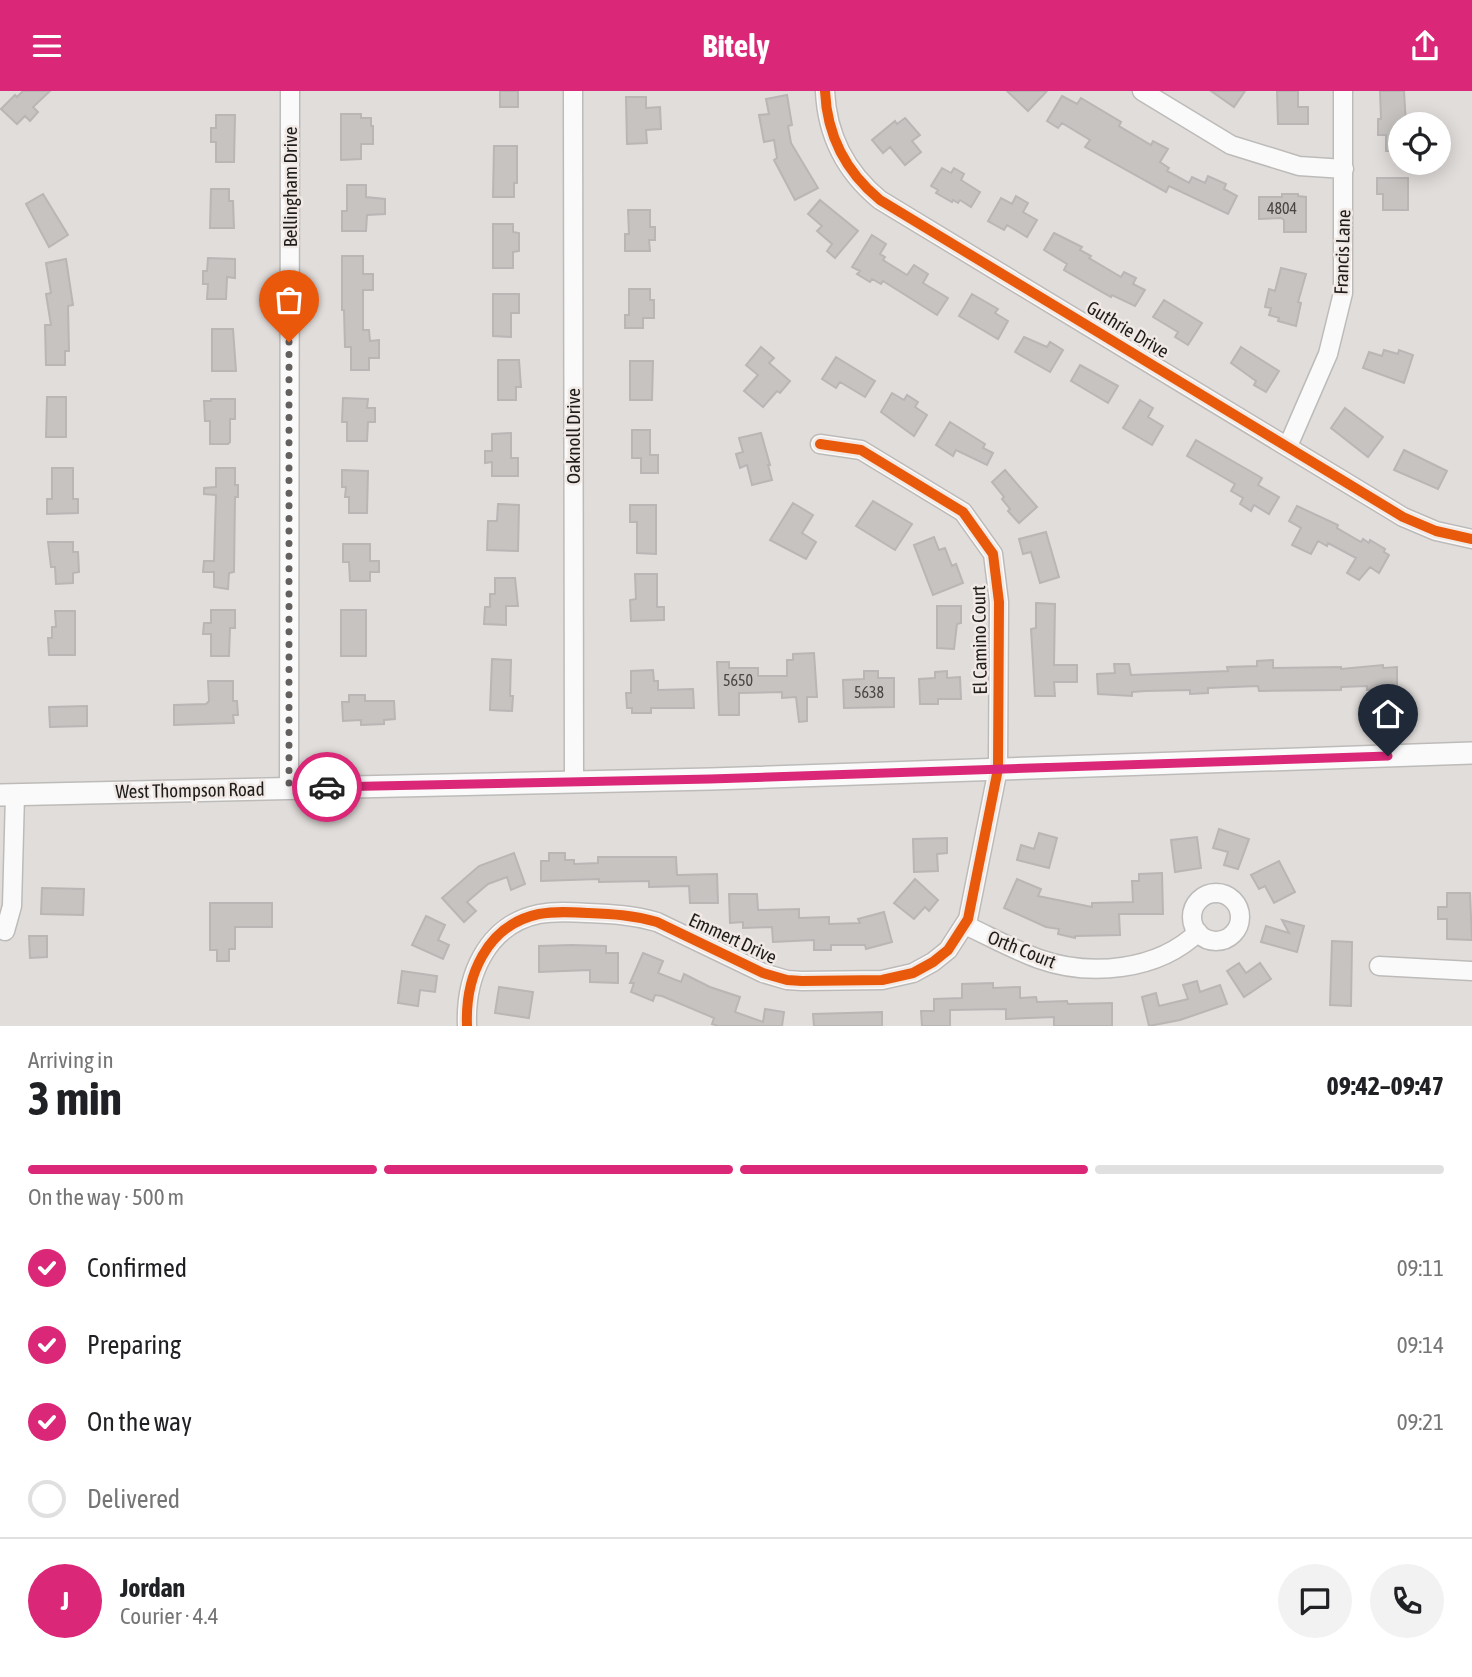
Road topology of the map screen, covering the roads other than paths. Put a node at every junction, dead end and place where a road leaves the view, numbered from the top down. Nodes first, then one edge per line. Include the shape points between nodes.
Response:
1 (290, 91) edge
2 (573, 91) edge
3 (825, 91) edge
4 (1142, 91) edge
5 (1343, 91) edge
6 (1344, 169) junction
7 (820, 444) dead end
8 (1288, 446) junction
9 (1472, 539) edge
10 (1472, 753) edge
11 (998, 769) junction
12 (574, 782) junction
13 (289, 788) junction
14 (7, 795) edge
15 (965, 925) junction
16 (5, 931) dead end
17 (1198, 932) dead end
18 (1379, 966) dead end
19 (1472, 971) edge
20 (467, 1026) edge

1 - 13 street, Bellingham Drive
2 - 12 street, Oaknoll Drive
3 - 8 street, Guthrie Drive via 838,149 856,177 880,200
4 - 6 street via 1231,145 1299,166
5 - 6 street, Francis Lane
6 - 8 street, Francis Lane via 1343,293 1328,354
7 - 11 street, El Camino Court via 861,450 963,512 993,554 999,602
8 - 9 street, Guthrie Drive via 1403,517
10 - 11 main road, West Thompson Road
11 - 12 main road, West Thompson Road
11 - 15 street, Emmert Drive
12 - 13 main road, West Thompson Road
13 - 14 main road, West Thompson Road
14 - 16 street via 12,906
15 - 17 street, Orth Court via 1038,959 1088,969 1152,959
15 - 20 street, Emmert Drive via 948,950 913,973 882,980 793,981 630,914 537,915 503,932 483,953 469,986
18 - 19 street

